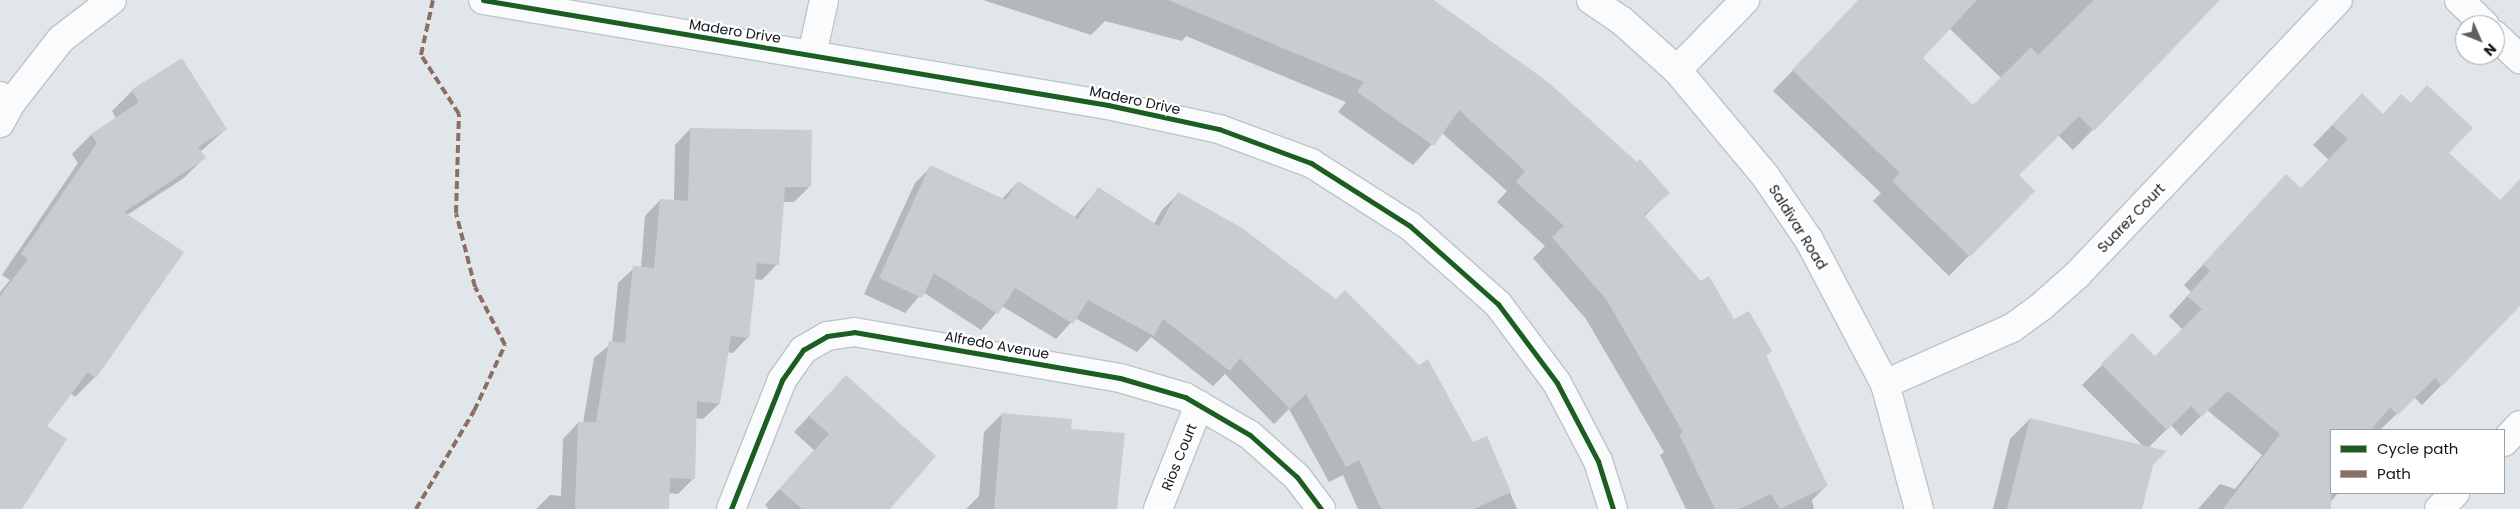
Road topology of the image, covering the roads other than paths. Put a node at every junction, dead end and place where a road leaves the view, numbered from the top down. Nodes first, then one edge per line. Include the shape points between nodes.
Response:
1 (112, 0) edge
2 (483, 0) edge
3 (824, 0) edge
4 (1591, 0) edge
5 (1745, 0) edge
6 (2338, 0) edge
7 (2459, 0) edge
8 (2475, 15) edge
9 (2505, 45) edge
10 (812, 55) junction
11 (2520, 59) edge
12 (1677, 70) junction
13 (4, 108) edge
14 (1885, 384) junction
15 (1200, 405) junction
16 (2520, 425) edge
17 (2505, 441) edge
18 (2454, 494) edge
19 (731, 509) edge
20 (1158, 509) edge
21 (1321, 509) edge
22 (1614, 509) edge
23 (1919, 509) edge
24 (2440, 509) edge

1 - 13 street via 62,39
2 - 10 street, Madero Drive
3 - 10 street
4 - 12 street, Saldivar Road via 1621,20
5 - 12 street
6 - 14 street, Suarez Court via 2077,275 2042,306 2012,328
7 - 8 street
9 - 11 street
10 - 22 street, Madero Drive via 1108,105 1219,129 1311,163 1410,226 1498,304 1556,383 1598,461
12 - 14 street, Saldivar Road via 1766,177 1809,240
14 - 23 street, Saldivar Road
15 - 19 street, Alfredo Avenue via 1185,397 1120,378 854,332 827,336 802,350 782,380
15 - 20 street, Rios Court
15 - 21 street, Alfredo Avenue via 1250,435 1297,477
16 - 17 street
18 - 24 street

